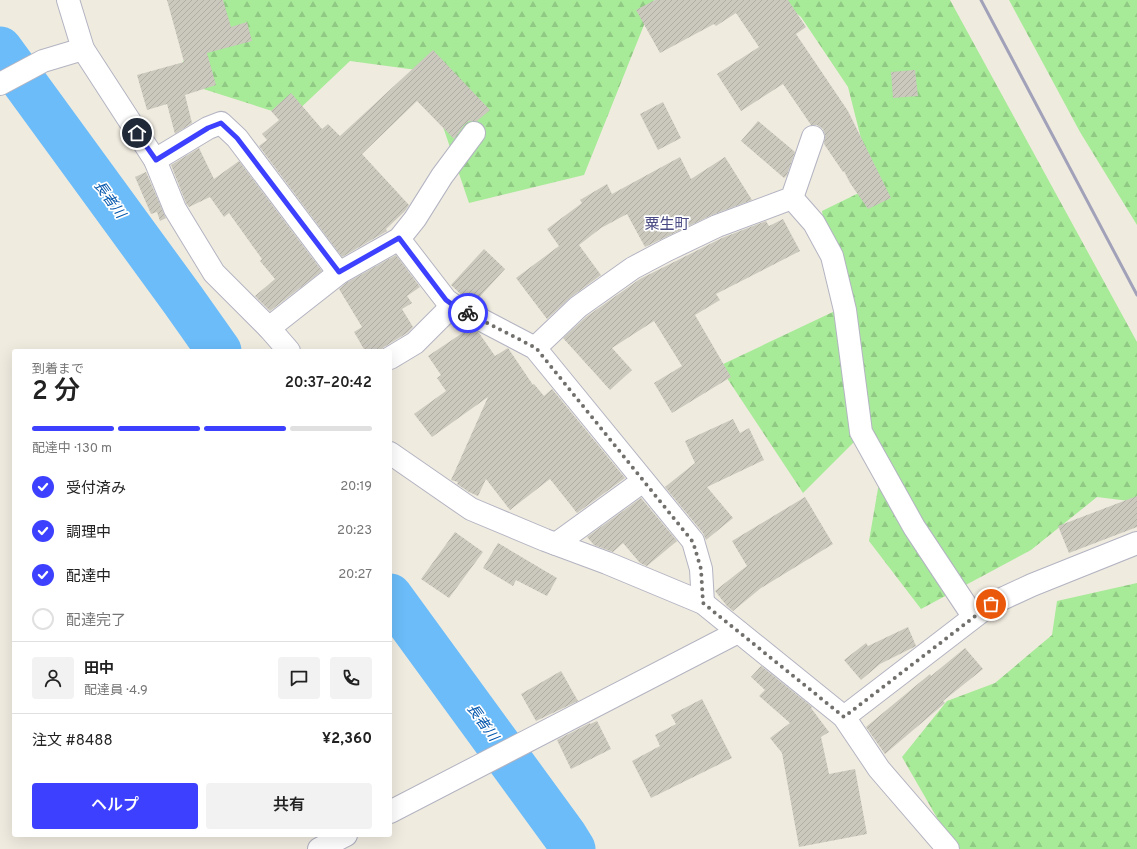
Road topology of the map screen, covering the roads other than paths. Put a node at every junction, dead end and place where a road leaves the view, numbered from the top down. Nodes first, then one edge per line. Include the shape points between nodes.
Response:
1 (68, 0) edge
2 (83, 49) junction
3 (1, 84) edge
4 (474, 133) dead end
5 (813, 137) dead end
6 (156, 160) junction
7 (792, 198) junction
8 (399, 238) junction
9 (339, 272) junction
10 (453, 305) junction
11 (269, 328) junction
12 (536, 348) junction
13 (287, 349) edge
14 (392, 357) edge
15 (392, 454) edge
16 (643, 481) junction
17 (1137, 543) edge
18 (556, 544) junction
19 (703, 603) junction
20 (973, 616) junction
21 (738, 632) junction
22 (844, 717) junction
23 (392, 811) edge
24 (342, 837) edge
25 (320, 849) edge
26 (948, 849) edge

1 - 2 street
2 - 3 street via 43,61
2 - 6 street
4 - 8 street via 442,176 416,219
5 - 7 street
6 - 9 street via 208,128 221,123 237,138
6 - 11 street via 175,209 214,273
7 - 12 street via 717,226 633,268 578,307
7 - 20 street via 814,223 832,256 845,310 861,432 914,527
8 - 9 street
8 - 10 street via 446,300
9 - 11 street
10 - 12 street
10 - 14 street via 414,343
11 - 13 street
12 - 16 street
15 - 18 street via 471,509
16 - 18 street
16 - 19 street via 693,542 701,569
17 - 20 street via 1032,584
18 - 19 street
19 - 21 street
20 - 22 street
21 - 22 street
21 - 23 street
22 - 26 street via 879,769
24 - 25 street

